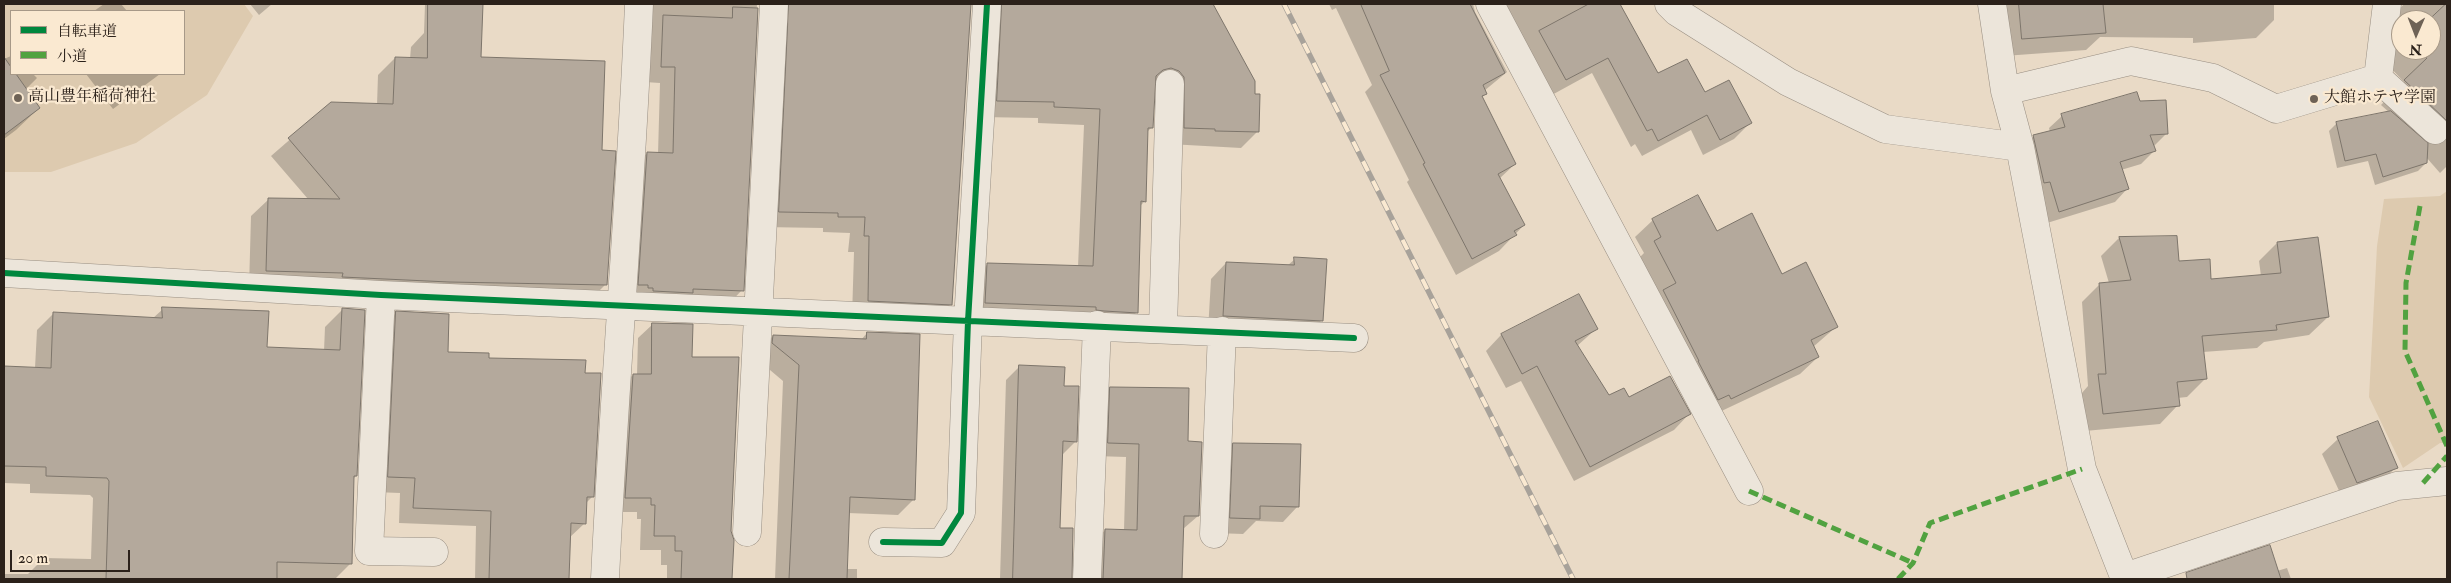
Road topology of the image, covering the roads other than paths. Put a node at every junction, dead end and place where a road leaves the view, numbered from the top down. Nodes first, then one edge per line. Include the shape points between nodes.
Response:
1 (639, 4) edge
2 (774, 4) edge
3 (987, 4) edge
4 (1490, 4) edge
5 (1669, 4) edge
6 (1992, 4) edge
7 (2387, 4) edge
8 (2378, 78) junction
9 (1170, 84) dead end
10 (2005, 92) junction
11 (2435, 130) dead end
12 (2020, 147) junction
13 (4, 273) edge
14 (381, 295) junction
15 (621, 304) junction
16 (759, 312) junction
17 (968, 321) junction
18 (1097, 325) junction
19 (1163, 328) junction
20 (1222, 331) junction
21 (1354, 338) dead end
22 (2447, 481) edge
23 (1749, 492) dead end
24 (747, 532) dead end
25 (1214, 534) dead end
26 (883, 542) dead end
27 (434, 552) dead end
28 (2125, 578) edge
29 (605, 579) edge
30 (1087, 579) edge

1 - 15 street
2 - 16 street
3 - 17 street
4 - 23 street
5 - 12 street via 1788,82 1885,129
6 - 10 street
7 - 8 street
8 - 10 street via 2276,109 2213,78 2131,61
8 - 11 street
9 - 19 street
10 - 12 street
12 - 28 street via 2082,469
13 - 14 street
14 - 15 street
14 - 27 street via 369,550
15 - 16 street
15 - 29 street
16 - 17 street
16 - 24 street
17 - 18 street
17 - 26 street via 960,513 942,542
18 - 19 street
18 - 30 street
19 - 20 street
20 - 21 street
20 - 25 street
22 - 28 street via 2397,486

